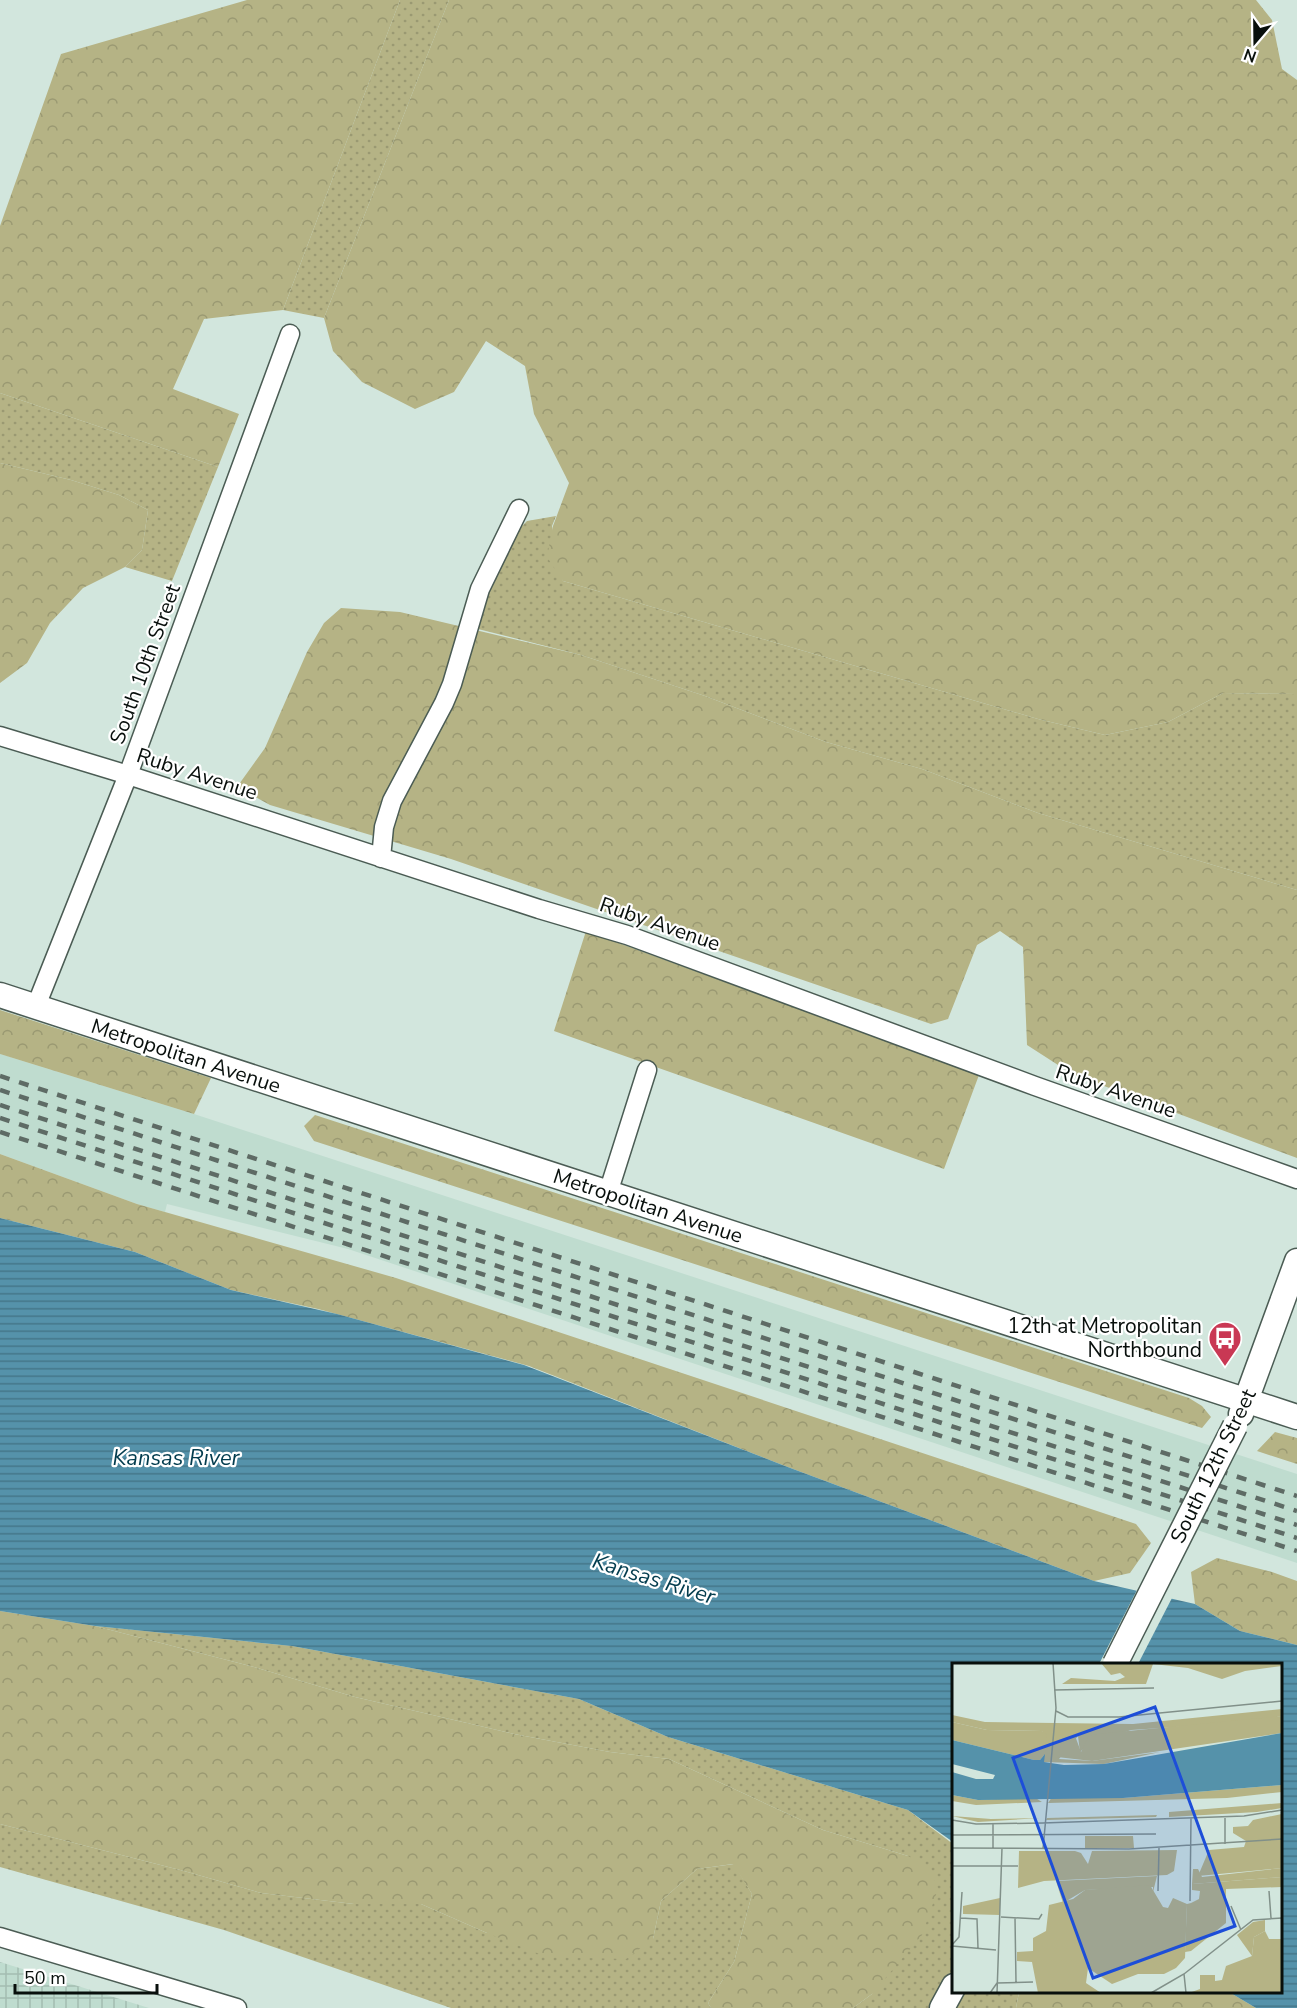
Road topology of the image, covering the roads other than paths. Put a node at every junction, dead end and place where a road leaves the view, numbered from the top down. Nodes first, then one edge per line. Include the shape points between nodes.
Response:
1 (290, 334) dead end
2 (519, 509) dead end
3 (0, 736) edge
4 (128, 775) junction
5 (381, 858) junction
6 (0, 995) edge
7 (36, 1006) junction
8 (647, 1070) dead end
9 (1297, 1179) edge
10 (608, 1193) junction
11 (1297, 1261) edge
12 (1247, 1400) junction
13 (1297, 1417) edge
14 (1116, 1663) edge
15 (0, 1937) edge
16 (952, 1990) edge
17 (237, 2008) edge
18 (942, 2008) edge

1 - 4 street, South 10th Street
2 - 5 street via 480,589 444,703 392,801
3 - 4 street, Ruby Avenue
4 - 5 street, Ruby Avenue
4 - 7 street, South 10th Street
5 - 9 street, Ruby Avenue via 677,952
6 - 7 main road, Metropolitan Avenue
7 - 10 main road, Metropolitan Avenue
8 - 10 street
10 - 12 main road, Metropolitan Avenue
11 - 12 main road, South 12th Street
12 - 13 main road, Metropolitan Avenue
12 - 14 main road, South 12th Street, bridge
15 - 17 street
16 - 18 main road

